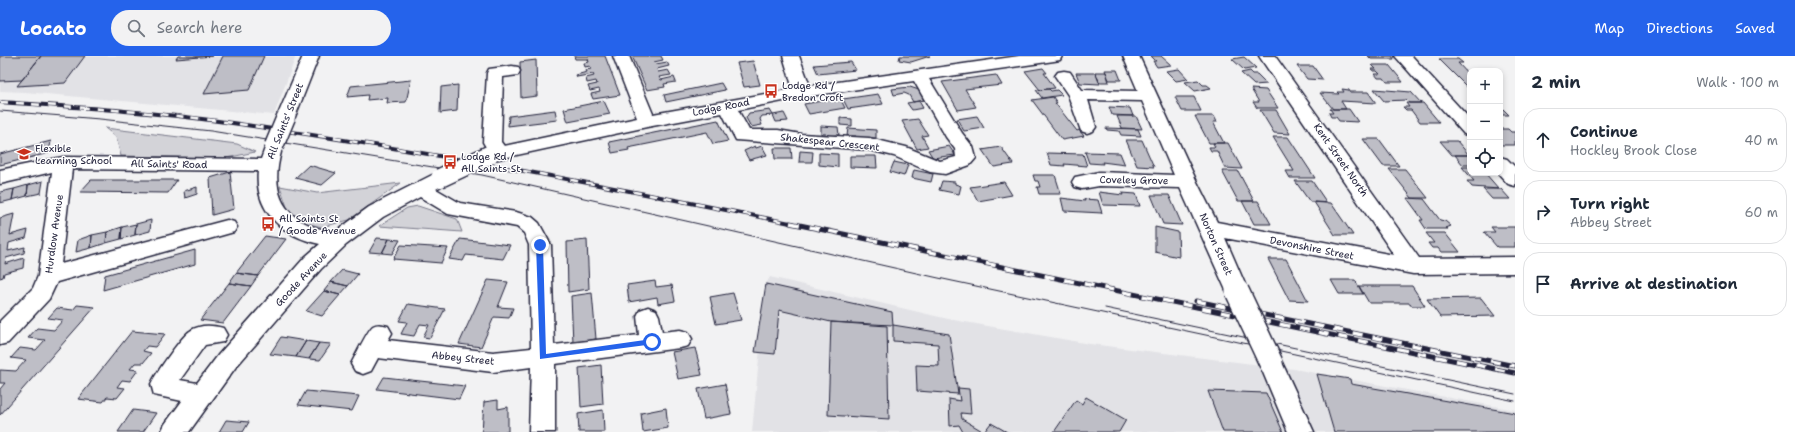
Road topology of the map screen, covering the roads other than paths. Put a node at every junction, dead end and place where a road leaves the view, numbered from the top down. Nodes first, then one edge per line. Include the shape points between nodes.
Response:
1 (311, 56) edge
2 (621, 56) edge
3 (790, 56) edge
4 (1054, 56) edge
5 (1131, 56) edge
6 (1267, 56) edge
7 (1403, 56) edge
8 (512, 71) dead end
9 (918, 75) junction
10 (1064, 76) dead end
11 (803, 92) junction
12 (1077, 95) junction
13 (1149, 96) junction
14 (727, 106) junction
15 (647, 121) junction
16 (1087, 127) dead end
17 (1467, 127) edge
18 (494, 153) junction
19 (63, 163) junction
20 (267, 164) junction
21 (1503, 166) edge
22 (0, 177) edge
23 (1515, 179) edge
24 (1082, 182) dead end
25 (1187, 182) junction
26 (420, 188) junction
27 (227, 226) dead end
28 (1210, 228) junction
29 (339, 240) junction
30 (1515, 265) edge
31 (1413, 266) junction
32 (49, 276) junction
33 (648, 316) dead end
34 (215, 335) dead end
35 (0, 336) edge
36 (680, 339) dead end
37 (652, 342) junction
38 (371, 348) dead end
39 (543, 357) junction
40 (202, 394) junction
41 (174, 432) edge
42 (542, 432) edge
43 (1301, 432) edge

1 - 20 street, All Saints' Street, bridge
2 - 15 street
3 - 11 street
4 - 9 street, Lodge Road
5 - 13 street, Norton Street
6 - 31 street, Kent Street North
7 - 17 street
8 - 18 street via 495,73 492,142
9 - 11 street, Lodge Road
9 - 14 street, Shakespear Crescent via 936,101 952,132 964,147 967,158 963,162 936,168 899,151 868,144 778,136 743,136
10 - 12 street
11 - 14 street, Lodge Road
12 - 13 street
12 - 16 street
13 - 25 street, Norton Street
14 - 15 street, Lodge Road
15 - 18 street, Lodge Road
18 - 26 street, Lodge Road, bridge
19 - 20 street, All Saints' Road
19 - 22 street, All Saints' Road
19 - 32 street, Hurdlow Avenue
20 - 29 street, All Saints' Street via 270,198 286,222 298,230
21 - 23 street
24 - 25 street, Coveley Grove via 1099,178
25 - 28 street, Norton Street
26 - 29 street, Goode Avenue via 376,212
26 - 39 street via 455,209 519,220 530,225 540,245
27 - 32 street
28 - 31 street, Devonshire Street
28 - 43 street, Norton Street, bridge
29 - 40 street, Goode Avenue via 313,263
30 - 31 street, Devonshire Street
32 - 35 street, Hurdlow Avenue via 41,293
33 - 37 street
34 - 40 street via 197,338 163,384 163,388
36 - 37 street, Abbey Street
37 - 39 street, Abbey Street
38 - 39 street, Abbey Street via 493,362
39 - 42 street
40 - 41 street, Goode Avenue

